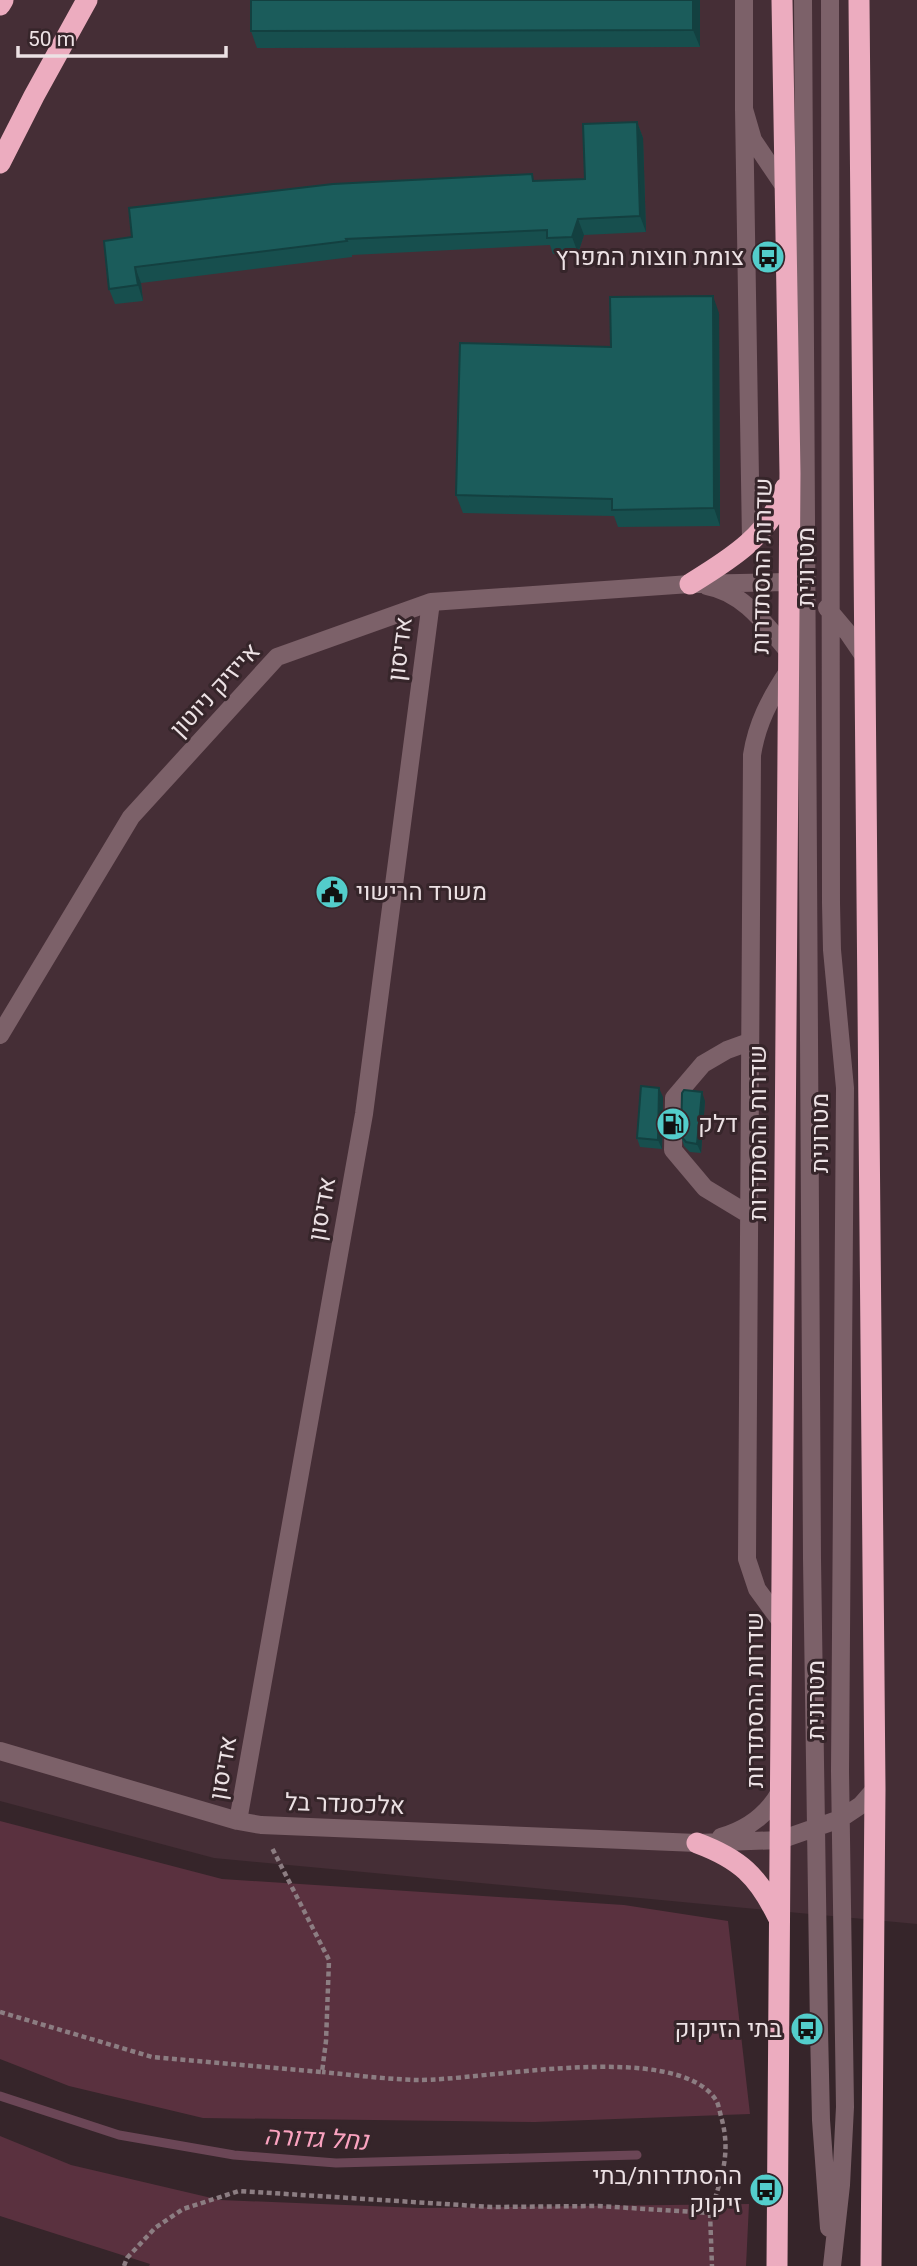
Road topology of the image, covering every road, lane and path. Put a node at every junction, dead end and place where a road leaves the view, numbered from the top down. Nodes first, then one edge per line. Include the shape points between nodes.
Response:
1 (3, 0) edge
2 (87, 0) edge
3 (744, 0) edge
4 (782, 0) edge
5 (803, 0) edge
6 (830, 0) edge
7 (859, 0) edge
8 (0, 5) edge
9 (744, 109) junction
10 (0, 163) edge
11 (784, 186) junction
12 (790, 473) junction
13 (751, 541) junction
14 (690, 584) junction
15 (797, 587) junction
16 (431, 602) junction
17 (830, 612) junction
18 (863, 655) junction
19 (787, 662) junction
20 (0, 1035) edge
21 (749, 1042) junction
22 (748, 1214) junction
23 (782, 1623) junction
24 (0, 1751) edge
25 (875, 1789) junction
26 (780, 1792) junction
27 (840, 1819) junction
28 (238, 1821) junction
29 (261, 1825) junction
30 (817, 1829) junction
31 (780, 1840) junction
32 (697, 1843) junction
33 (780, 1922) junction
34 (0, 2012) edge
35 (322, 2072) junction
36 (710, 2213) junction
37 (124, 2266) edge
38 (712, 2266) edge
39 (777, 2266) edge
40 (832, 2266) edge
41 (871, 2266) edge

1 - 8 highway
2 - 10 highway
3 - 9 street
4 - 11 highway, שדרות ההסתדרות
5 - 15 street, מטרונית
6 - 17 street, מטרונית
7 - 18 highway
9 - 11 street via 753,140
9 - 13 street
11 - 12 highway, שדרות ההסתדרות
12 - 13 highway via 782,500
12 - 15 highway, שדרות ההסתדרות
13 - 14 highway
14 - 15 street, אייזיק ניוטון
14 - 16 street, אייזיק ניוטון
14 - 19 street, אייזיק ניוטון via 715,588 758,616
15 - 17 street
15 - 19 highway, שדרות ההסתדרות
15 - 30 street, מטרונית via 810,962
16 - 20 street, אייזיק ניוטון via 276,657 131,817
16 - 28 street, אדיסון via 364,1114
17 - 18 street
17 - 27 street, מטרונית via 832,950 845,1088
18 - 25 highway
19 - 21 street via 755,731 752,755
19 - 23 highway, שדרות ההסתדרות
21 - 22 street
21 - 22 street via 703,1063 674,1098 673,1150 705,1188
22 - 23 street via 747,1559 757,1589
23 - 26 highway, שדרות ההסתדרות
24 - 28 street, אלכסנדר בל
25 - 27 street, אלכסנדר בל
25 - 41 highway
26 - 31 highway, שדרות ההסתדרות
26 - 32 street, אלכסנדר בל via 757,1819 726,1836
27 - 30 street, אלכסנדר בל
27 - 40 street, מטרונית via 845,2107
28 - 29 street, אלכסנדר בל
29 - 32 street, אלכסנדר בל
29 - 35 path via 329,1961
30 - 31 street, אלכסנדר בל
30 - 40 street, מטרונית via 821,2120
31 - 32 street, אלכסנדר בל
31 - 33 highway, שדרות ההסתדרות
32 - 33 highway via 727,1855 751,1875
33 - 39 highway, שדרות ההסתדרות
34 - 35 path via 152,2057
35 - 36 path via 418,2080 576,2067 657,2069 699,2083 716,2101 725,2132 726,2165
36 - 37 path via 598,2206 492,2207 239,2191 183,2208 155,2228
36 - 38 path

